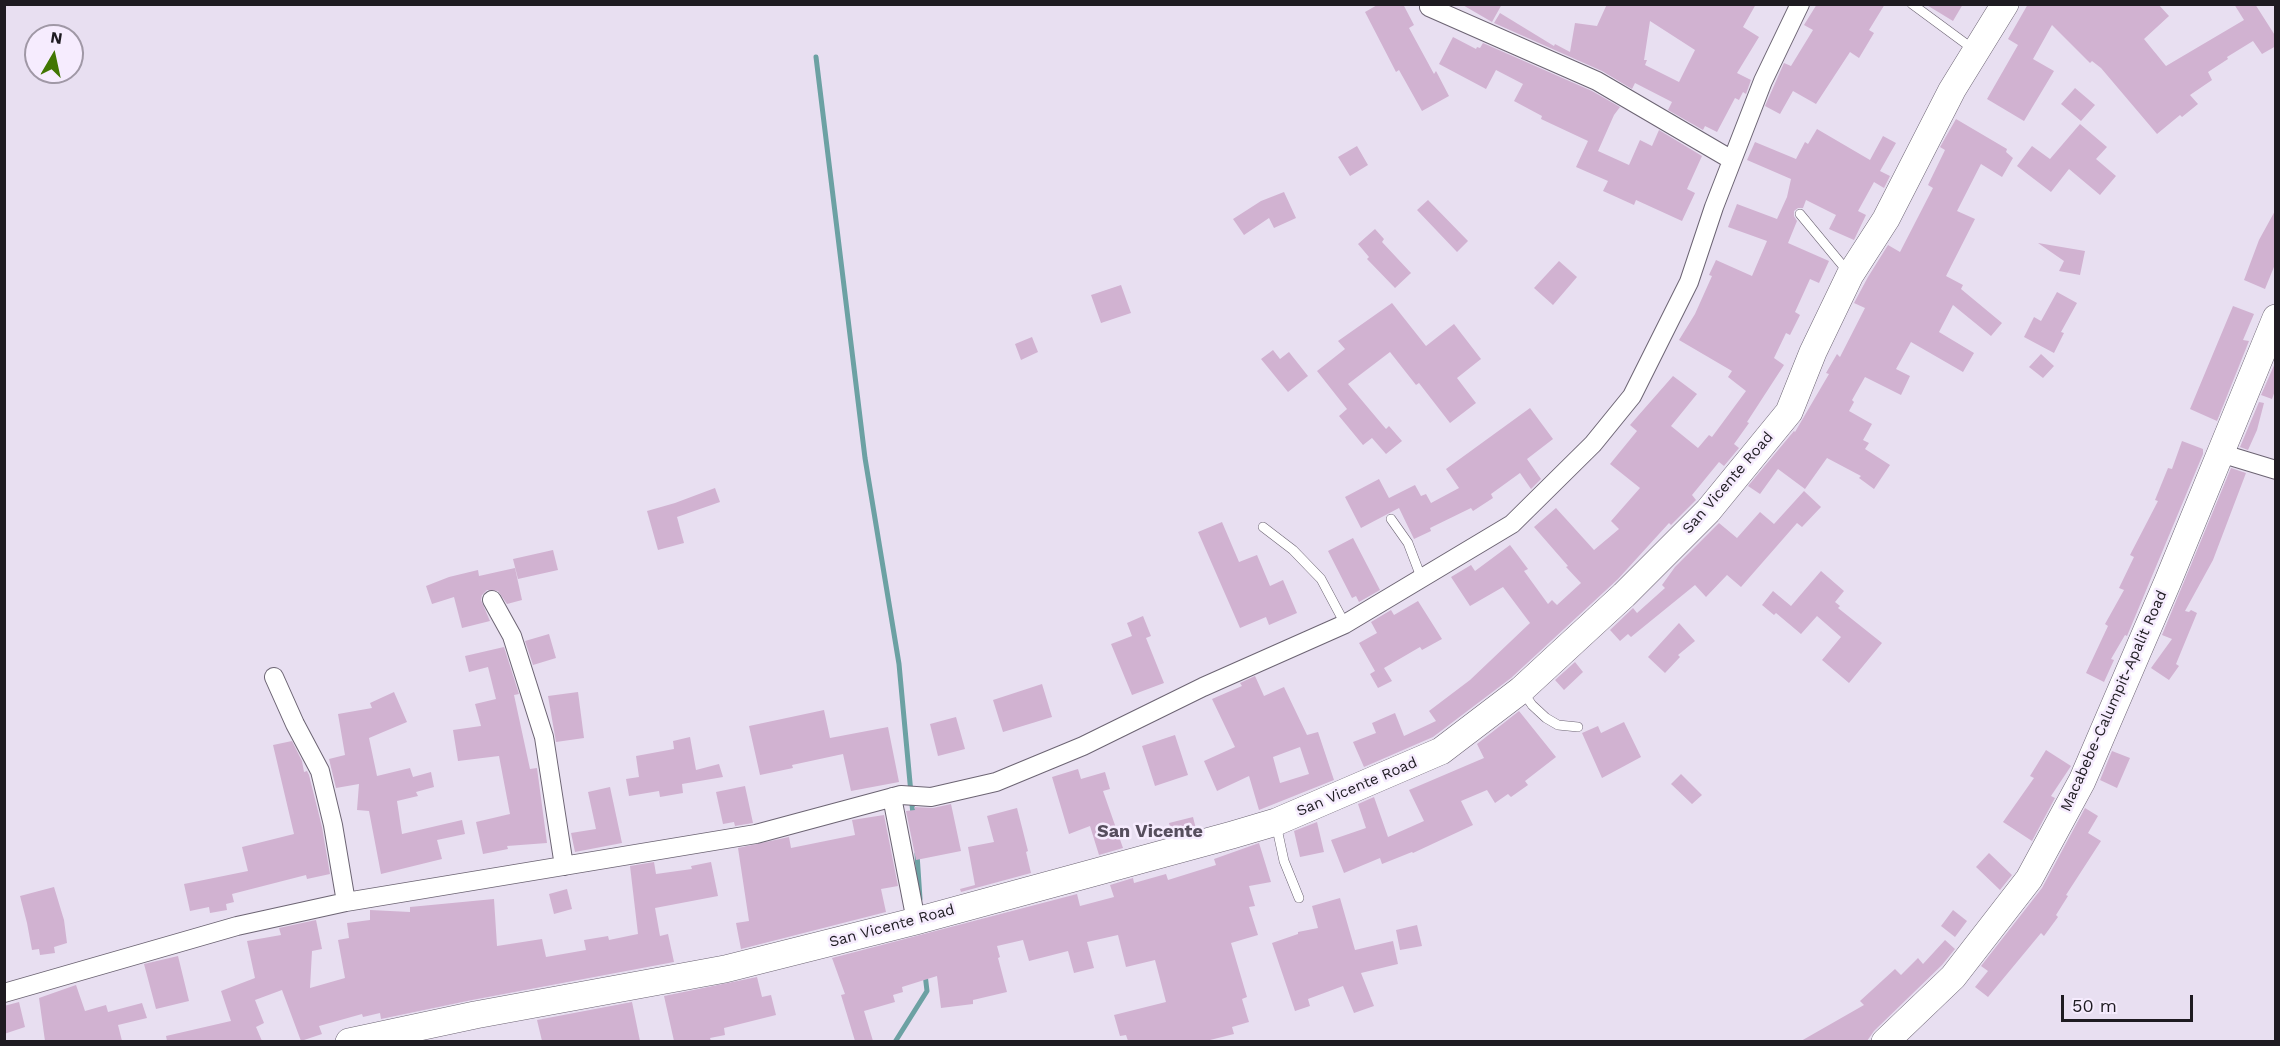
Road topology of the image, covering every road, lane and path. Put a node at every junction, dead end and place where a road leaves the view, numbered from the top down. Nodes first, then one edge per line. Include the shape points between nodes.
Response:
1 (1800, 4) edge
2 (1912, 4) edge
3 (2005, 4) edge
4 (1429, 7) dead end
5 (1976, 51) junction
6 (1732, 160) junction
7 (1800, 214) dead end
8 (1850, 275) junction
9 (2276, 318) edge
10 (2220, 453) junction
11 (2276, 471) edge
12 (1391, 519) dead end
13 (1263, 527) dead end
14 (1421, 577) junction
15 (492, 600) dead end
16 (1345, 624) junction
17 (274, 678) dead end
18 (1521, 690) junction
19 (1578, 727) dead end
20 (897, 796) junction
21 (1276, 822) junction
22 (564, 866) junction
23 (1299, 898) dead end
24 (346, 902) junction
25 (923, 919) junction
26 (4, 993) edge
27 (349, 1041) edge
28 (1886, 1041) edge

1 - 6 street via 1763,81
2 - 5 lane
3 - 5 street, San Vicente Road
4 - 6 street via 1598,81
5 - 8 street, San Vicente Road via 1886,219
6 - 14 street via 1689,282 1632,396 1593,444 1512,524
7 - 8 lane
8 - 18 street, San Vicente Road via 1789,412 1708,511
9 - 10 street, Macabebe-Calumpit-Apalit Road
10 - 11 street
10 - 28 street, Macabebe-Calumpit-Apalit Road via 2082,781 2029,879 1953,977
12 - 14 lane via 1408,543
13 - 16 lane via 1321,579
14 - 16 street
15 - 22 street via 512,636 544,737
16 - 20 street via 1083,746 996,782 931,797
17 - 24 street via 320,771
18 - 19 lane via 1546,718 1558,725
18 - 21 street, San Vicente Road via 1442,751
20 - 22 street via 756,834
20 - 25 street
21 - 23 lane via 1284,861
21 - 25 street, San Vicente Road
22 - 24 street
24 - 26 street via 237,926
25 - 27 street, San Vicente Road via 725,969

